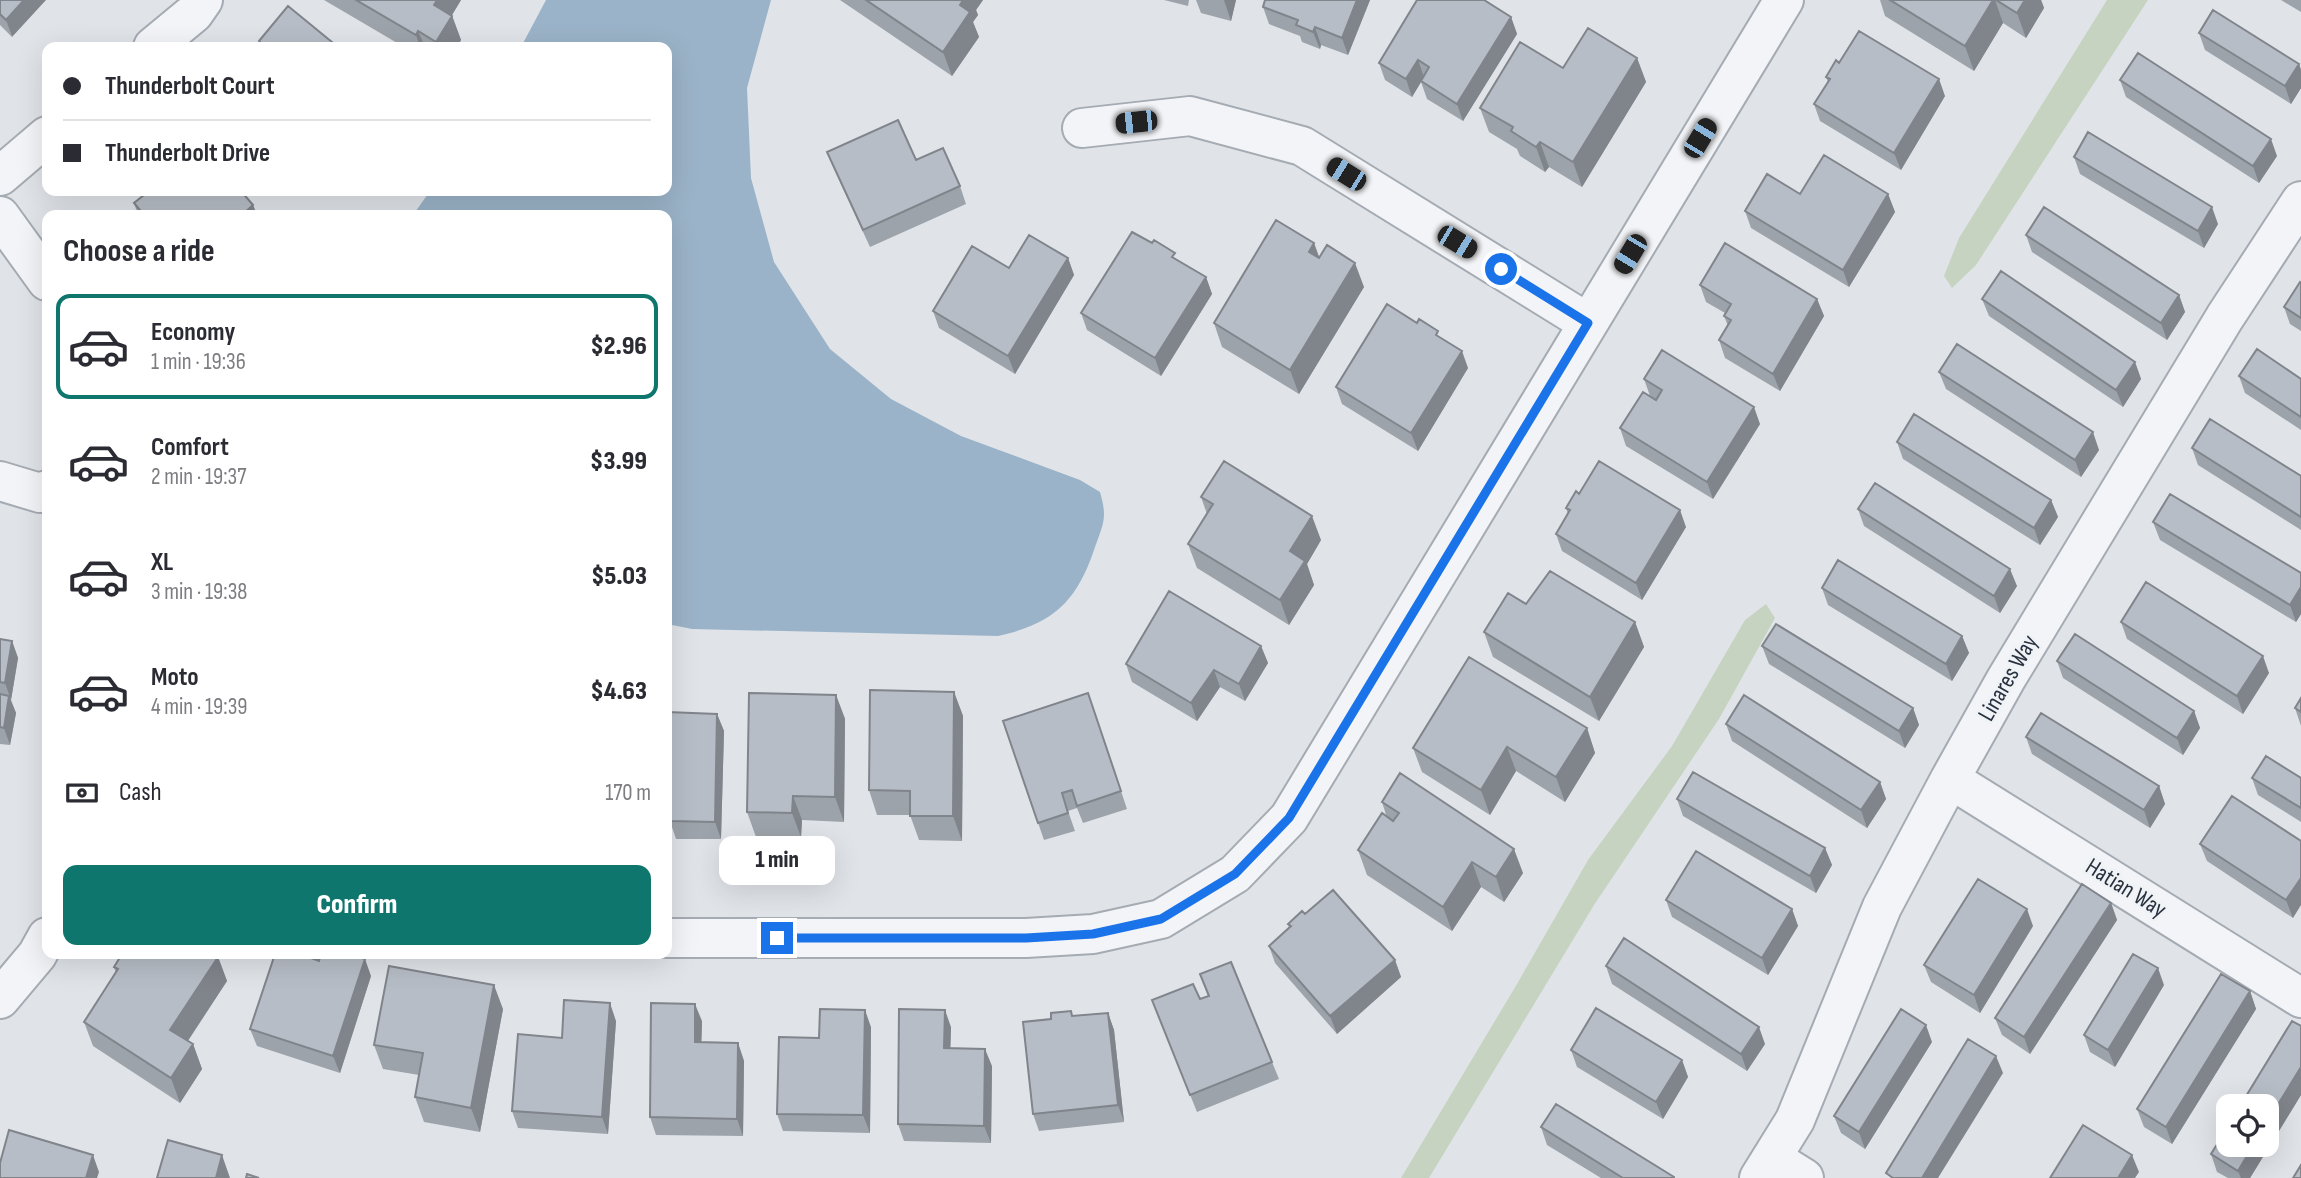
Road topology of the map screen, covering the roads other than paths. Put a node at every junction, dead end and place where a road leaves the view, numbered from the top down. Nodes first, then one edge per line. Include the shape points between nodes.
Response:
1 (203, 0) edge
2 (1784, 0) edge
3 (159, 42) edge
4 (1082, 128) dead end
5 (42, 140) edge
6 (0, 176) edge
7 (2301, 201) edge
8 (0, 216) edge
9 (42, 274) edge
10 (1588, 323) junction
11 (0, 481) edge
12 (42, 492) edge
13 (1950, 779) junction
14 (672, 938) edge
15 (42, 946) edge
16 (2301, 998) edge
17 (0, 999) edge
18 (1765, 1168) edge
19 (1804, 1178) edge

1 - 3 street
2 - 10 street
4 - 10 street via 1190,116 1302,146
5 - 6 street
7 - 13 street, Linares Way via 2225,317
8 - 9 street
10 - 14 street via 1289,818 1235,874 1161,919 1093,934
11 - 12 street
13 - 16 street, Hatian Way
13 - 18 street, Linares Way via 1882,906 1795,1120
15 - 17 street
18 - 19 street

